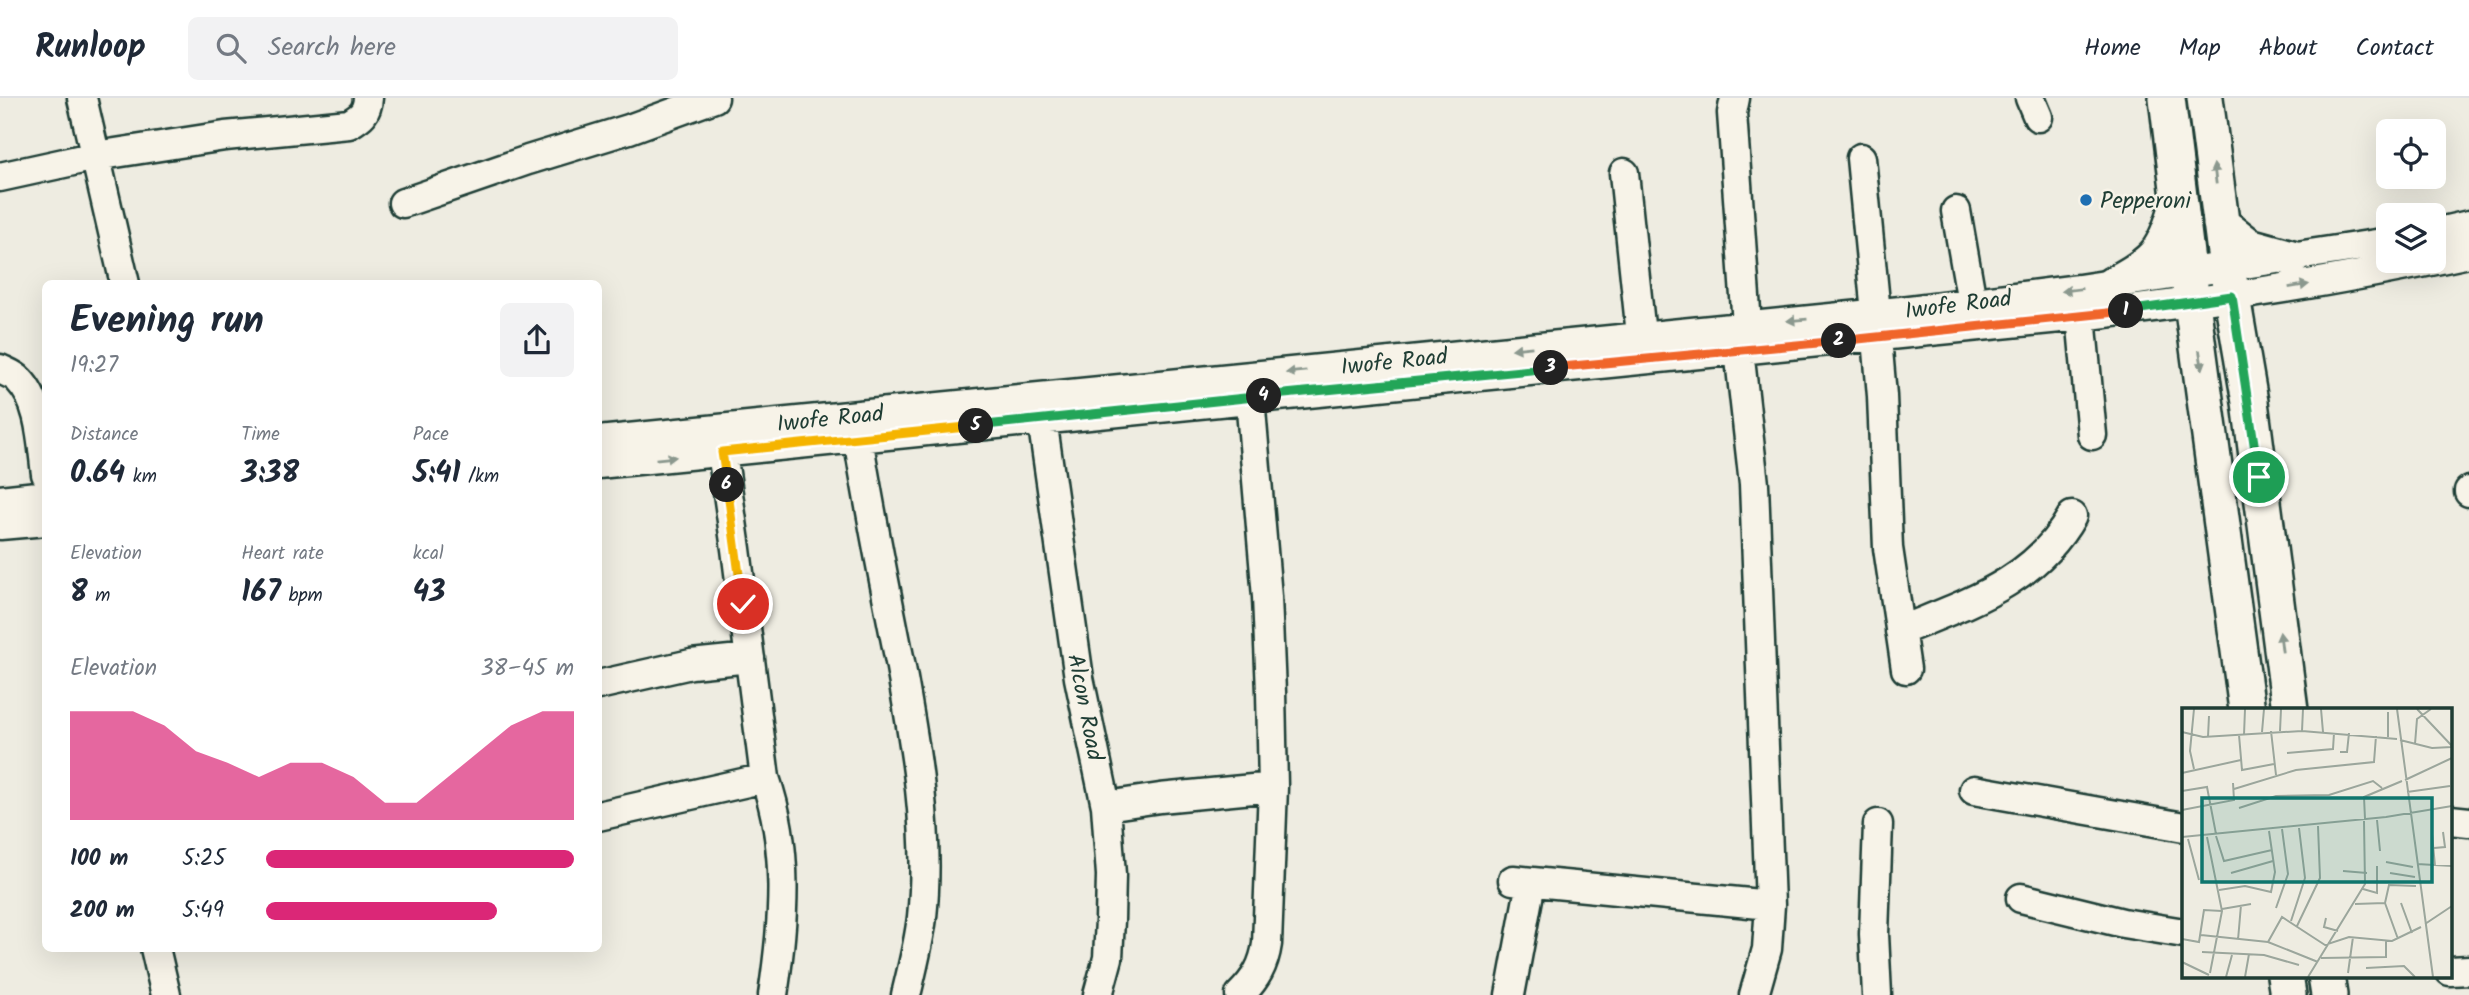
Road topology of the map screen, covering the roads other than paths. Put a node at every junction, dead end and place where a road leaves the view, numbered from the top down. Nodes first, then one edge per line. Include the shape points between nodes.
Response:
1 (82, 98) edge
2 (368, 98) edge
3 (714, 98) edge
4 (1735, 98) edge
5 (2167, 98) edge
6 (2205, 98) edge
7 (96, 156) junction
8 (1861, 158) dead end
9 (1624, 173) dead end
10 (0, 177) edge
11 (2179, 202) junction
12 (403, 203) dead end
13 (1956, 211) dead end
14 (2221, 224) junction
15 (2469, 225) edge
16 (2446, 230) edge
17 (2376, 244) edge
18 (2469, 253) edge
19 (2292, 258) junction
20 (124, 280) edge
21 (2229, 282) junction
22 (2112, 285) junction
23 (2190, 288) junction
24 (1972, 302) junction
25 (2081, 316) junction
26 (1877, 325) junction
27 (1641, 335) junction
28 (1743, 338) junction
29 (0, 369) edge
30 (1250, 398) junction
31 (1042, 419) junction
32 (2092, 435) dead end
33 (858, 437) junction
34 (602, 441) edge
35 (42, 444) edge
36 (722, 452) junction
37 (602, 464) edge
38 (42, 495) edge
39 (0, 500) edge
40 (2072, 516) dead end
41 (42, 521) edge
42 (0, 525) edge
43 (1900, 631) junction
44 (750, 658) junction
45 (1906, 669) dead end
46 (602, 684) edge
47 (2247, 708) edge
48 (2290, 708) edge
49 (765, 778) junction
50 (1273, 786) junction
51 (1974, 790) dead end
52 (1106, 806) junction
53 (602, 815) edge
54 (1878, 824) dead end
55 (2182, 827) edge
56 (2021, 898) dead end
57 (1770, 905) junction
58 (2182, 933) edge
59 (156, 952) edge
60 (166, 995) edge
61 (773, 995) edge
62 (905, 995) edge
63 (1098, 995) edge
64 (1240, 995) edge
65 (1510, 995) edge
66 (1754, 995) edge
67 (1877, 995) edge

1 - 7 street
2 - 7 street via 363,115 349,124 225,136
3 - 12 street
4 - 28 street via 1731,113
5 - 11 main road
14 -> 6 main road
7 - 10 street
7 - 20 street
8 - 26 street
9 - 27 street
11 - 22 main road via 2169,236 2155,258
11 - 23 main road
13 - 24 street
14 - 19 main road via 2249,246
14 - 21 main road
15 - 16 street
17 - 19 street
21 -> 18 street via 2382,272
19 - 21 street
21 - 23 street
48 -> 21 main road via 2252,415
22 - 23 street, Iwofe Road
22 -> 24 street, Iwofe Road
23 - 25 street, Iwofe Road
23 -> 47 main road
24 - 26 street, Iwofe Road
25 - 26 street, Iwofe Road
25 - 32 street
26 - 28 street, Iwofe Road
26 - 43 street via 1888,548
27 - 28 street, Iwofe Road
27 -> 34 street, Iwofe Road
28 - 30 street, Iwofe Road
28 - 57 street via 1754,484
29 - 35 street via 18,378 32,398
30 - 31 street, Iwofe Road
30 - 50 street via 1267,597
31 - 33 street, Iwofe Road
31 - 52 street, Alcon Road via 1079,678
33 - 36 street, Iwofe Road
33 - 62 street via 914,739 920,795 922,916
37 -> 36 street, Iwofe Road
36 - 44 street
38 - 39 street
40 - 43 street via 2034,565 1986,594
41 - 42 street
43 - 45 street
44 - 46 street via 691,664
44 - 49 street
49 - 53 street
49 - 61 street via 778,824 784,896
50 - 52 street
50 - 64 street via 1268,944 1254,981
51 - 55 street
52 - 63 street, Alcon Road via 1110,920 1108,958
54 - 67 street
56 - 58 street
57 - 65 street via 1522,881
57 - 66 street via 1767,949
59 - 60 street

